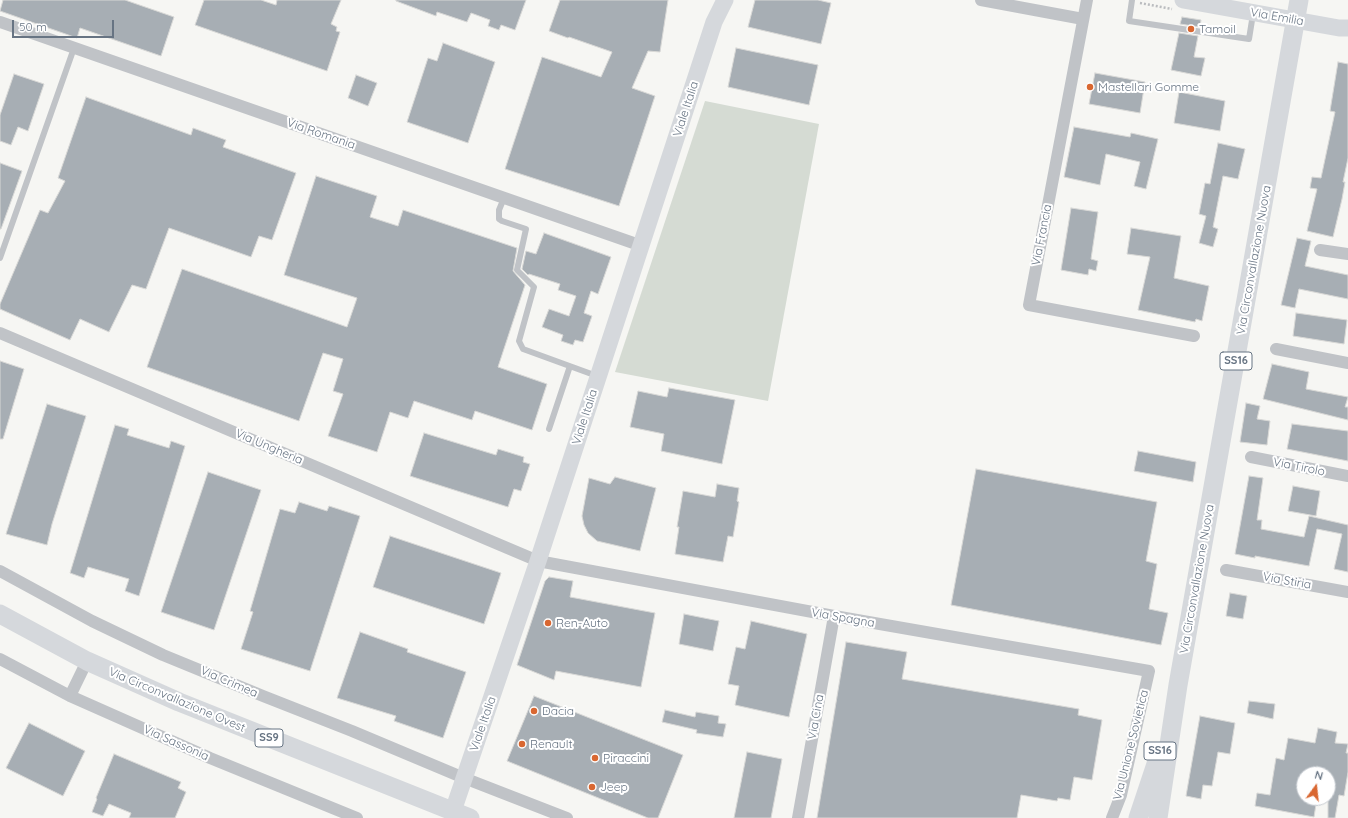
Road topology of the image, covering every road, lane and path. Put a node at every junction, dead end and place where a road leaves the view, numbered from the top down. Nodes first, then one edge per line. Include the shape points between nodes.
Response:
1 (717, 0) edge
2 (725, 0) edge
3 (981, 0) edge
4 (1087, 0) edge
5 (1132, 0) edge
6 (1183, 0) edge
7 (1299, 0) edge
8 (1253, 13) junction
9 (1083, 19) junction
10 (714, 22) junction
11 (0, 23) edge
12 (1348, 28) edge
13 (74, 48) junction
14 (504, 198) junction
15 (642, 246) junction
16 (1320, 250) dead end
17 (1348, 254) edge
18 (0, 258) edge
19 (0, 334) edge
20 (1194, 336) dead end
21 (1276, 349) dead end
22 (1348, 363) edge
23 (570, 366) junction
24 (599, 376) junction
25 (549, 429) dead end
26 (1251, 457) dead end
27 (1348, 476) edge
28 (538, 561) junction
29 (1226, 570) dead end
30 (0, 571) edge
31 (1348, 592) edge
32 (0, 614) edge
33 (834, 616) junction
34 (0, 659) edge
35 (87, 661) junction
36 (1149, 671) joint
37 (1178, 685) junction
38 (70, 696) junction
39 (1156, 764) junction
40 (464, 778) junction
41 (452, 814) edge
42 (349, 817) edge
43 (470, 818) edge
44 (567, 818) edge
45 (798, 818) edge
46 (1112, 818) edge
47 (1138, 818) edge
48 (1149, 818) edge
49 (1158, 818) edge

1 - 10 street, Viale Italia
2 - 10 street, Viale Italia
3 - 9 street
4 - 9 street, Via Francia
5 - 8 lane via 1129,21 1249,39
6 - 8 street, Via Emilia
7 - 37 main road, Via Circonvallazione Nuova / SS16
8 - 12 street, Via Emilia
9 - 20 street, Via Francia via 1029,305
10 - 15 street, Viale Italia
11 - 13 street, Via Romania
13 - 14 street, Via Romania
13 - 18 lane
14 - 15 street, Via Romania
14 - 23 lane via 499,219 526,229 517,270 534,287 519,340 523,349
15 - 24 street, Viale Italia
16 - 17 street
19 - 28 street, Via Ungheria
21 - 22 street
23 - 24 lane
23 - 25 lane
24 - 28 street, Viale Italia
26 - 27 street, Via Tirolo
28 - 33 street, Via Spagna
28 - 40 street, Viale Italia
29 - 31 street, Via Stiria
30 - 40 street, Via Crimea via 163,655
32 - 35 main road, Via Circonvallazione Ovest / SS9
33 - 36 street, Via Spagna
33 - 45 street, Via Cina
34 - 38 street, Via Sassonia
35 - 38 street
35 - 41 main road, Via Circonvallazione Ovest / SS9 via 179,702
36 - 46 street, Via Unione Sovietica via 1121,795
37 - 39 main road, Via Circonvallazione Nuova / SS16
37 - 49 main road, Via Circonvallazione Nuova / SS16
38 - 42 street, Via Sassonia
39 - 47 main road
39 - 48 main road, Via Circonvallazione Nuova / SS16
40 - 41 street, Viale Italia
40 - 44 street
41 - 43 main road, Via Circonvallazione Ovest / SS9

